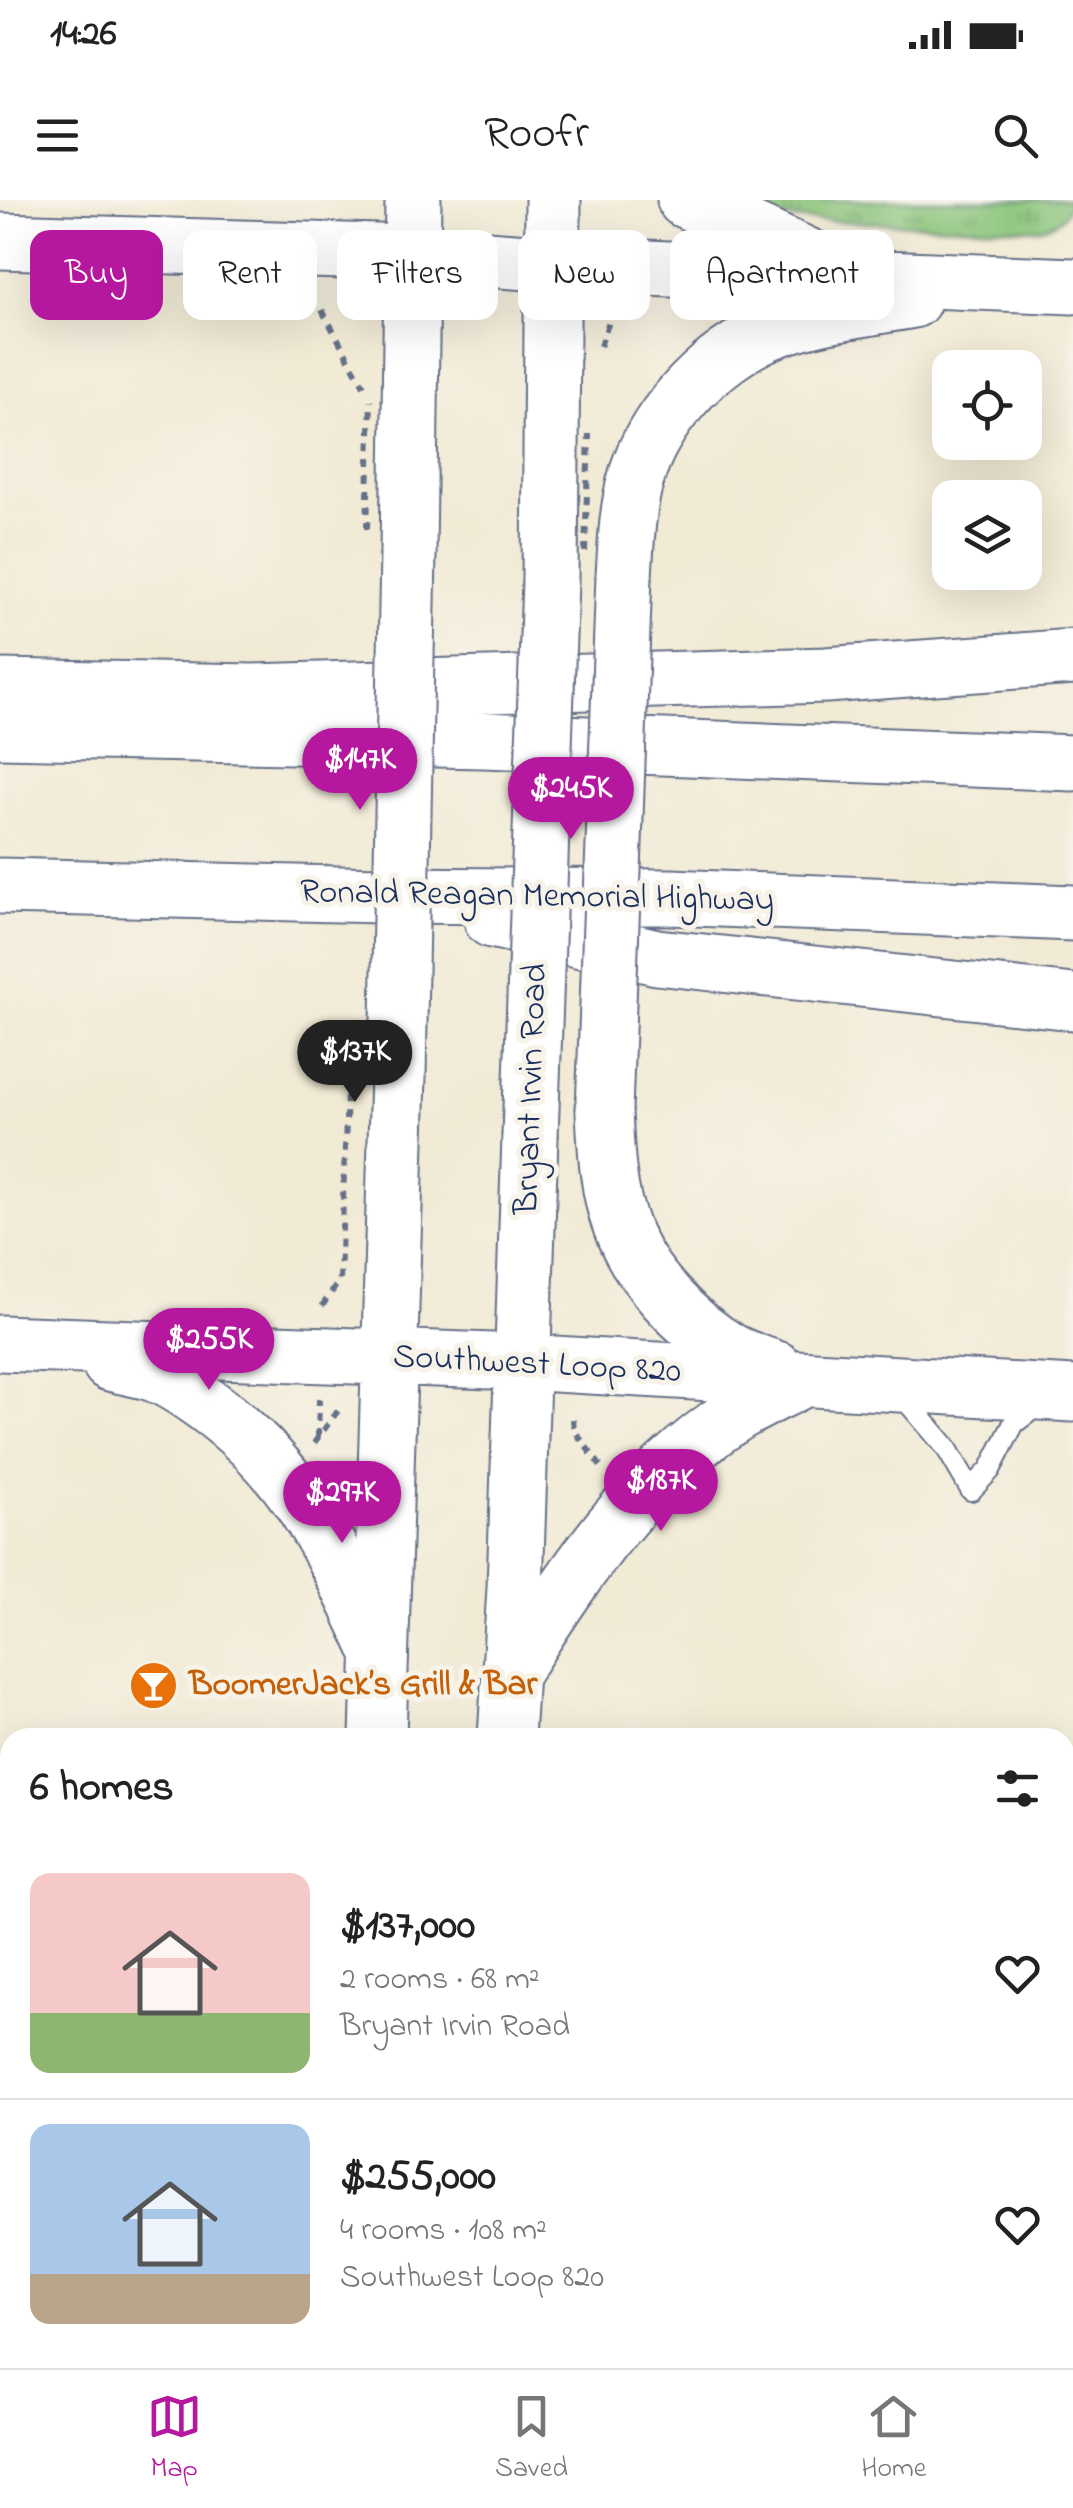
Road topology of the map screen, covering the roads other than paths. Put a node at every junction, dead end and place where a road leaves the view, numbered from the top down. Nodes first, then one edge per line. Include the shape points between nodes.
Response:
1 (554, 200) edge
2 (686, 200) edge
3 (413, 226) edge
4 (553, 230) edge
5 (746, 230) edge
6 (0, 241) edge
7 (518, 255) edge
8 (894, 278) edge
9 (1005, 282) junction
10 (1073, 286) edge
11 (552, 320) edge
12 (1073, 657) edge
13 (0, 687) edge
14 (0, 730) edge
15 (1073, 763) edge
16 (0, 886) edge
17 (382, 895) junction
18 (1073, 913) edge
19 (1073, 1002) edge
20 (15, 1344) edge
21 (392, 1357) junction
22 (520, 1362) junction
23 (802, 1380) junction
24 (891, 1383) junction
25 (1063, 1394) edge
26 (380, 1654) junction
27 (510, 1674) junction
28 (378, 1728) edge
29 (507, 1728) edge

1 - 4 main road, Bryant Irvin Road
2 - 5 main road
3 - 6 main road
3 - 7 main road
3 - 21 main road, bridge
8 - 9 main road
9 - 10 main road
9 - 23 main road, bridge via 760,336 686,392 636,475 624,576 604,1111 608,1174 621,1228 647,1274 688,1319 732,1352
11 - 22 main road, Bryant Irvin Road, bridge via 550,582
12 - 13 main road via 826,675 312,690
14 - 15 main road
16 - 17 main road, Ronald Reagan Memorial Highway
17 - 18 main road, Ronald Reagan Memorial Highway via 670,897
17 - 19 main road via 656,957
20 - 21 main road, Southwest Loop 820
20 - 26 main road via 157,1375 226,1419 296,1491 327,1539
21 - 22 main road, Southwest Loop 820
21 - 26 main road
22 - 23 main road, Southwest Loop 820
22 - 27 main road, Bryant Irvin Road
23 - 24 main road, Southwest Loop 820
23 - 27 main road via 734,1416 645,1489 611,1524
24 - 25 main road, Southwest Loop 820
24 - 25 lane via 946,1447 971,1490 990,1470 1014,1423
26 - 28 main road
27 - 29 main road, Bryant Irvin Road

